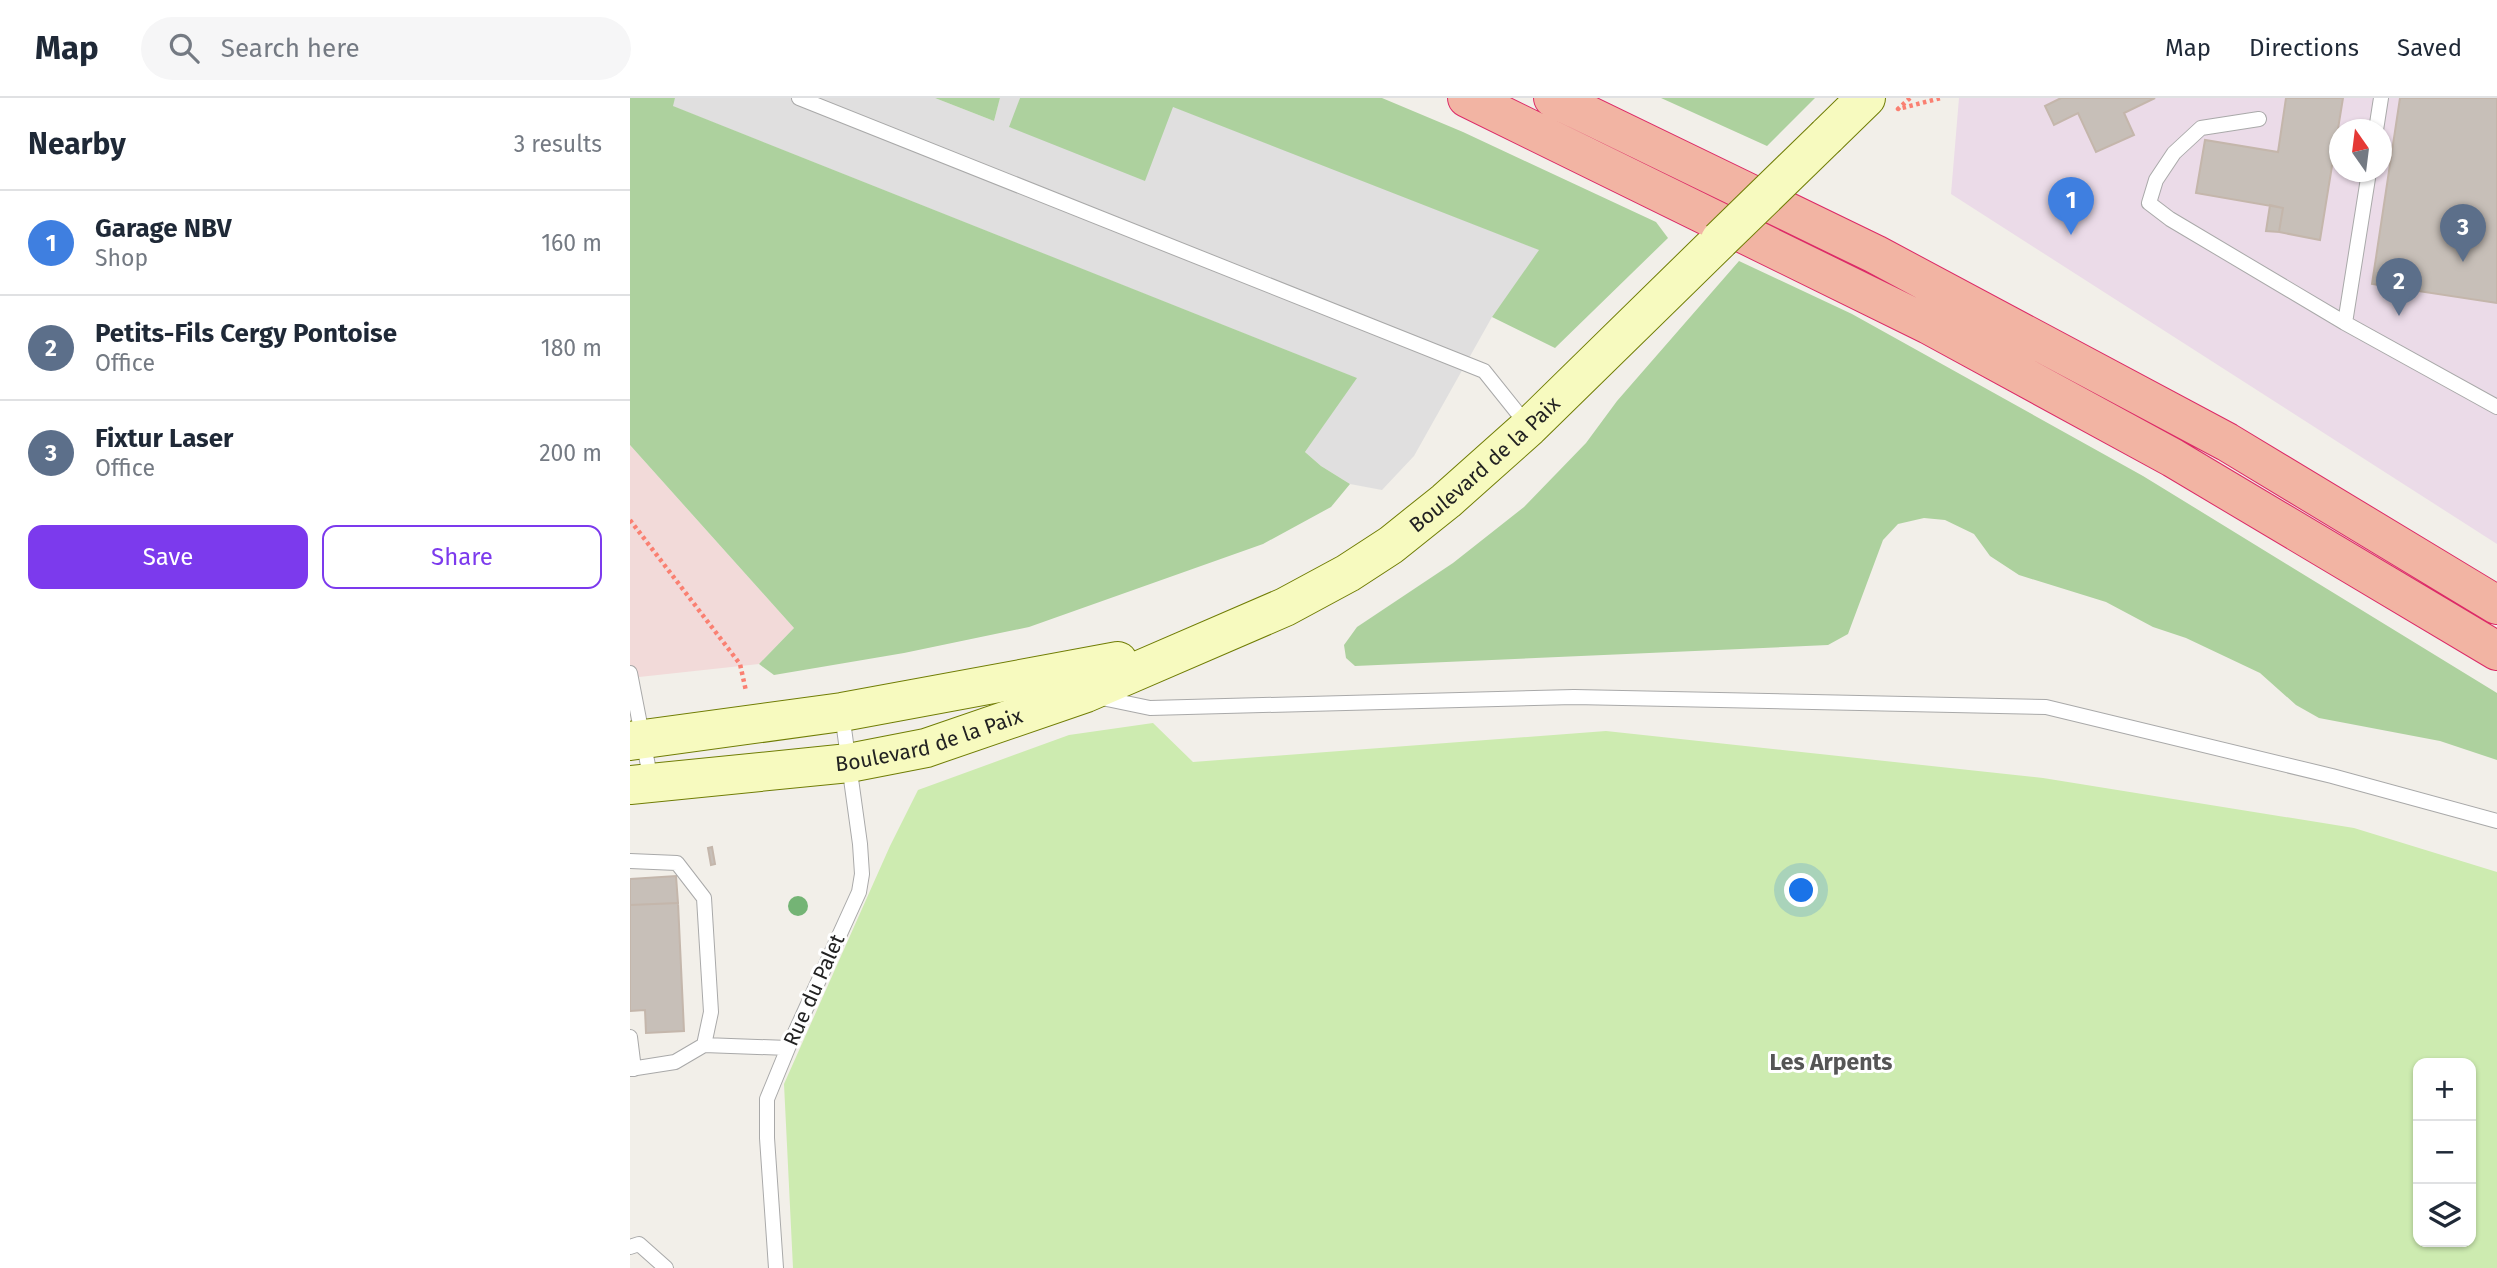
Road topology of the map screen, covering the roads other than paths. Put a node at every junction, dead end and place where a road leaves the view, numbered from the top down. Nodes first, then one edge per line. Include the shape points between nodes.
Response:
1 (799, 98) edge
2 (1467, 98) edge
3 (1553, 98) edge
4 (1866, 98) edge
5 (2381, 98) edge
6 (2259, 119) dead end
7 (2377, 119) edge
8 (2367, 182) edge
9 (2345, 323) junction
10 (2497, 407) edge
11 (1529, 427) junction
12 (2497, 605) edge
13 (1212, 638) junction
14 (2497, 651) edge
15 (630, 673) edge
16 (1042, 676) junction
17 (1086, 693) junction
18 (842, 712) junction
19 (637, 741) edge
20 (849, 763) junction
21 (640, 784) edge
22 (2497, 821) edge
23 (630, 861) edge
24 (630, 1037) edge
25 (704, 1045) junction
26 (788, 1048) junction
27 (632, 1069) edge
28 (630, 1247) edge
29 (666, 1268) edge
30 (776, 1268) edge

1 - 11 lane via 1484,371
2 - 14 highway via 1929,325 2173,458
3 - 12 highway via 1875,254 2227,442
4 - 11 main road, Boulevard de la Paix, bridge
5 - 7 lane
6 - 9 lane via 2201,128 2174,153 2156,180 2149,204
8 - 9 lane
9 - 10 lane
11 - 13 main road, Boulevard de la Paix via 1391,545 1285,607
13 - 16 main road, Boulevard de la Paix
13 - 17 main road, Boulevard de la Paix
15 - 19 lane
16 - 17 lane
16 - 18 main road, Boulevard de la Paix
17 - 20 main road, Boulevard de la Paix via 926,748
17 - 22 lane via 1150,708 1574,698 2046,707
18 - 19 main road, Boulevard de la Paix
18 - 20 lane, Rue du Palet
19 - 21 lane
20 - 21 main road, Boulevard de la Paix
20 - 26 lane, Rue du Palet via 860,844 859,892
23 - 25 lane via 677,863 704,898 711,1012
24 - 27 lane
25 - 26 lane
25 - 27 lane via 675,1062
26 - 30 lane, Rue du Palet via 767,1100
28 - 29 lane via 639,1244

